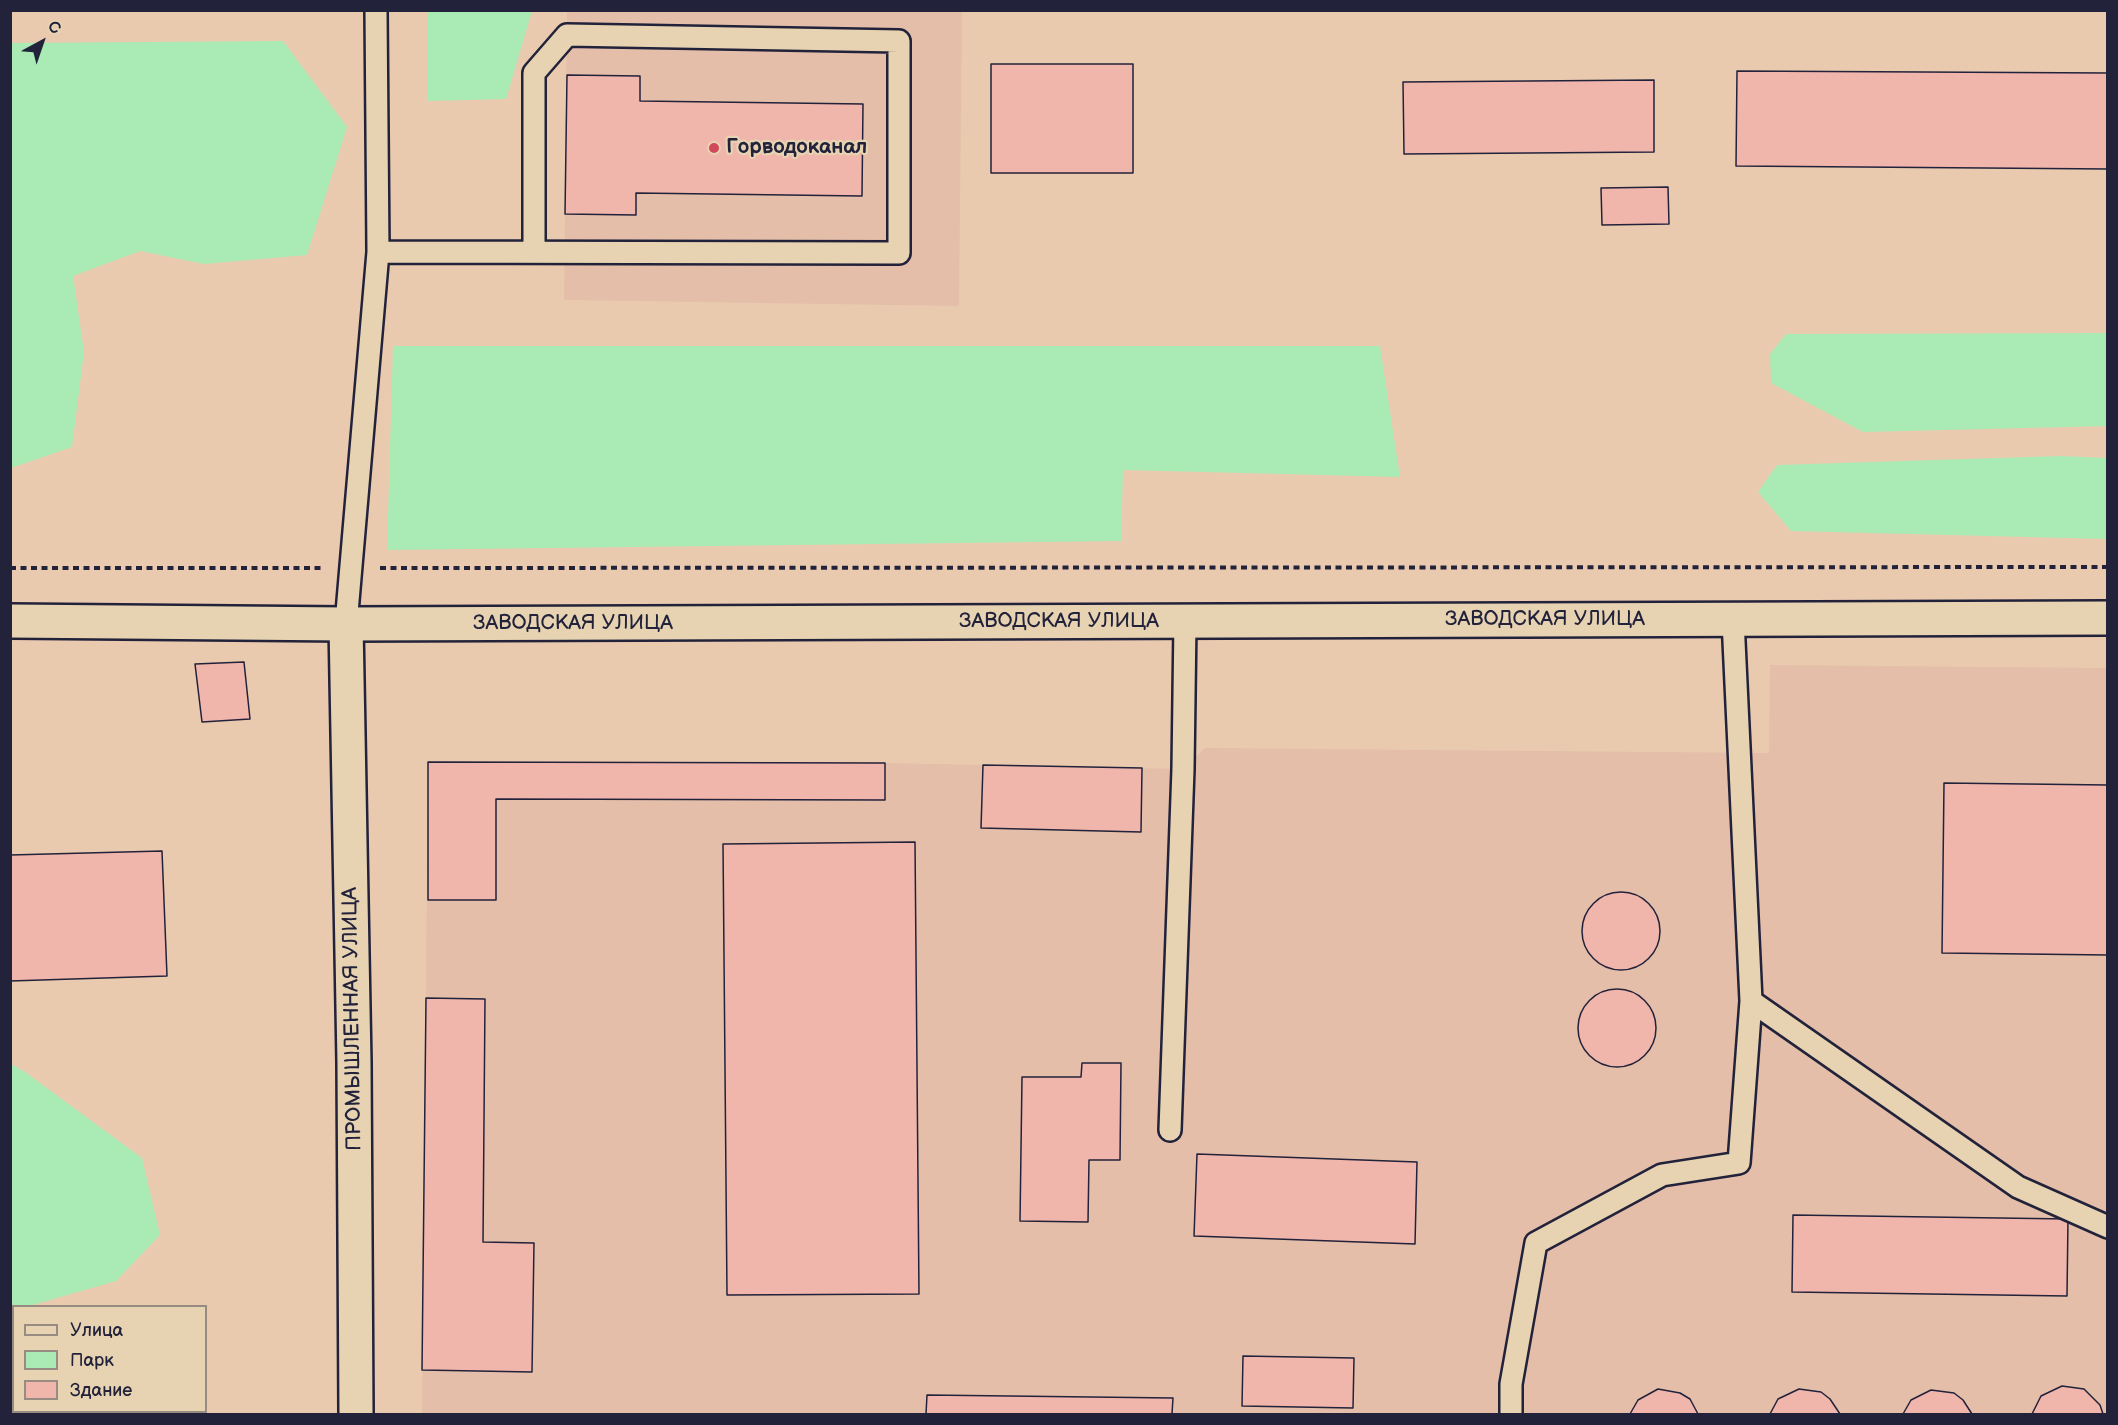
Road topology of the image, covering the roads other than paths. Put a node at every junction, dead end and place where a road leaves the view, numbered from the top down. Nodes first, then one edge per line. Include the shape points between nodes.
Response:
1 (376, 10) edge
2 (378, 252) junction
3 (534, 252) junction
4 (2108, 618) edge
5 (1733, 620) junction
6 (10, 621) edge
7 (1185, 622) junction
8 (346, 624) junction
9 (1751, 1002) junction
10 (1170, 1130) dead end
11 (2108, 1227) edge
12 (356, 1414) edge
13 (1511, 1414) edge

1 - 2 lane
2 - 3 lane
2 - 8 lane
3 - 3 lane via 899,254 899,41 567,35 534,73
4 - 5 main road, ЗАВОДСКАЯ УЛИЦА
5 - 7 main road, ЗАВОДСКАЯ УЛИЦА
5 - 9 lane
6 - 8 main road, ЗАВОДСКАЯ УЛИЦА
7 - 8 main road, ЗАВОДСКАЯ УЛИЦА
7 - 10 lane
8 - 12 main road, ПРОМЫШЛЕННАЯ УЛИЦА
9 - 11 lane via 2018,1188
9 - 13 lane via 1739,1162 1662,1175 1536,1243 1510,1384

